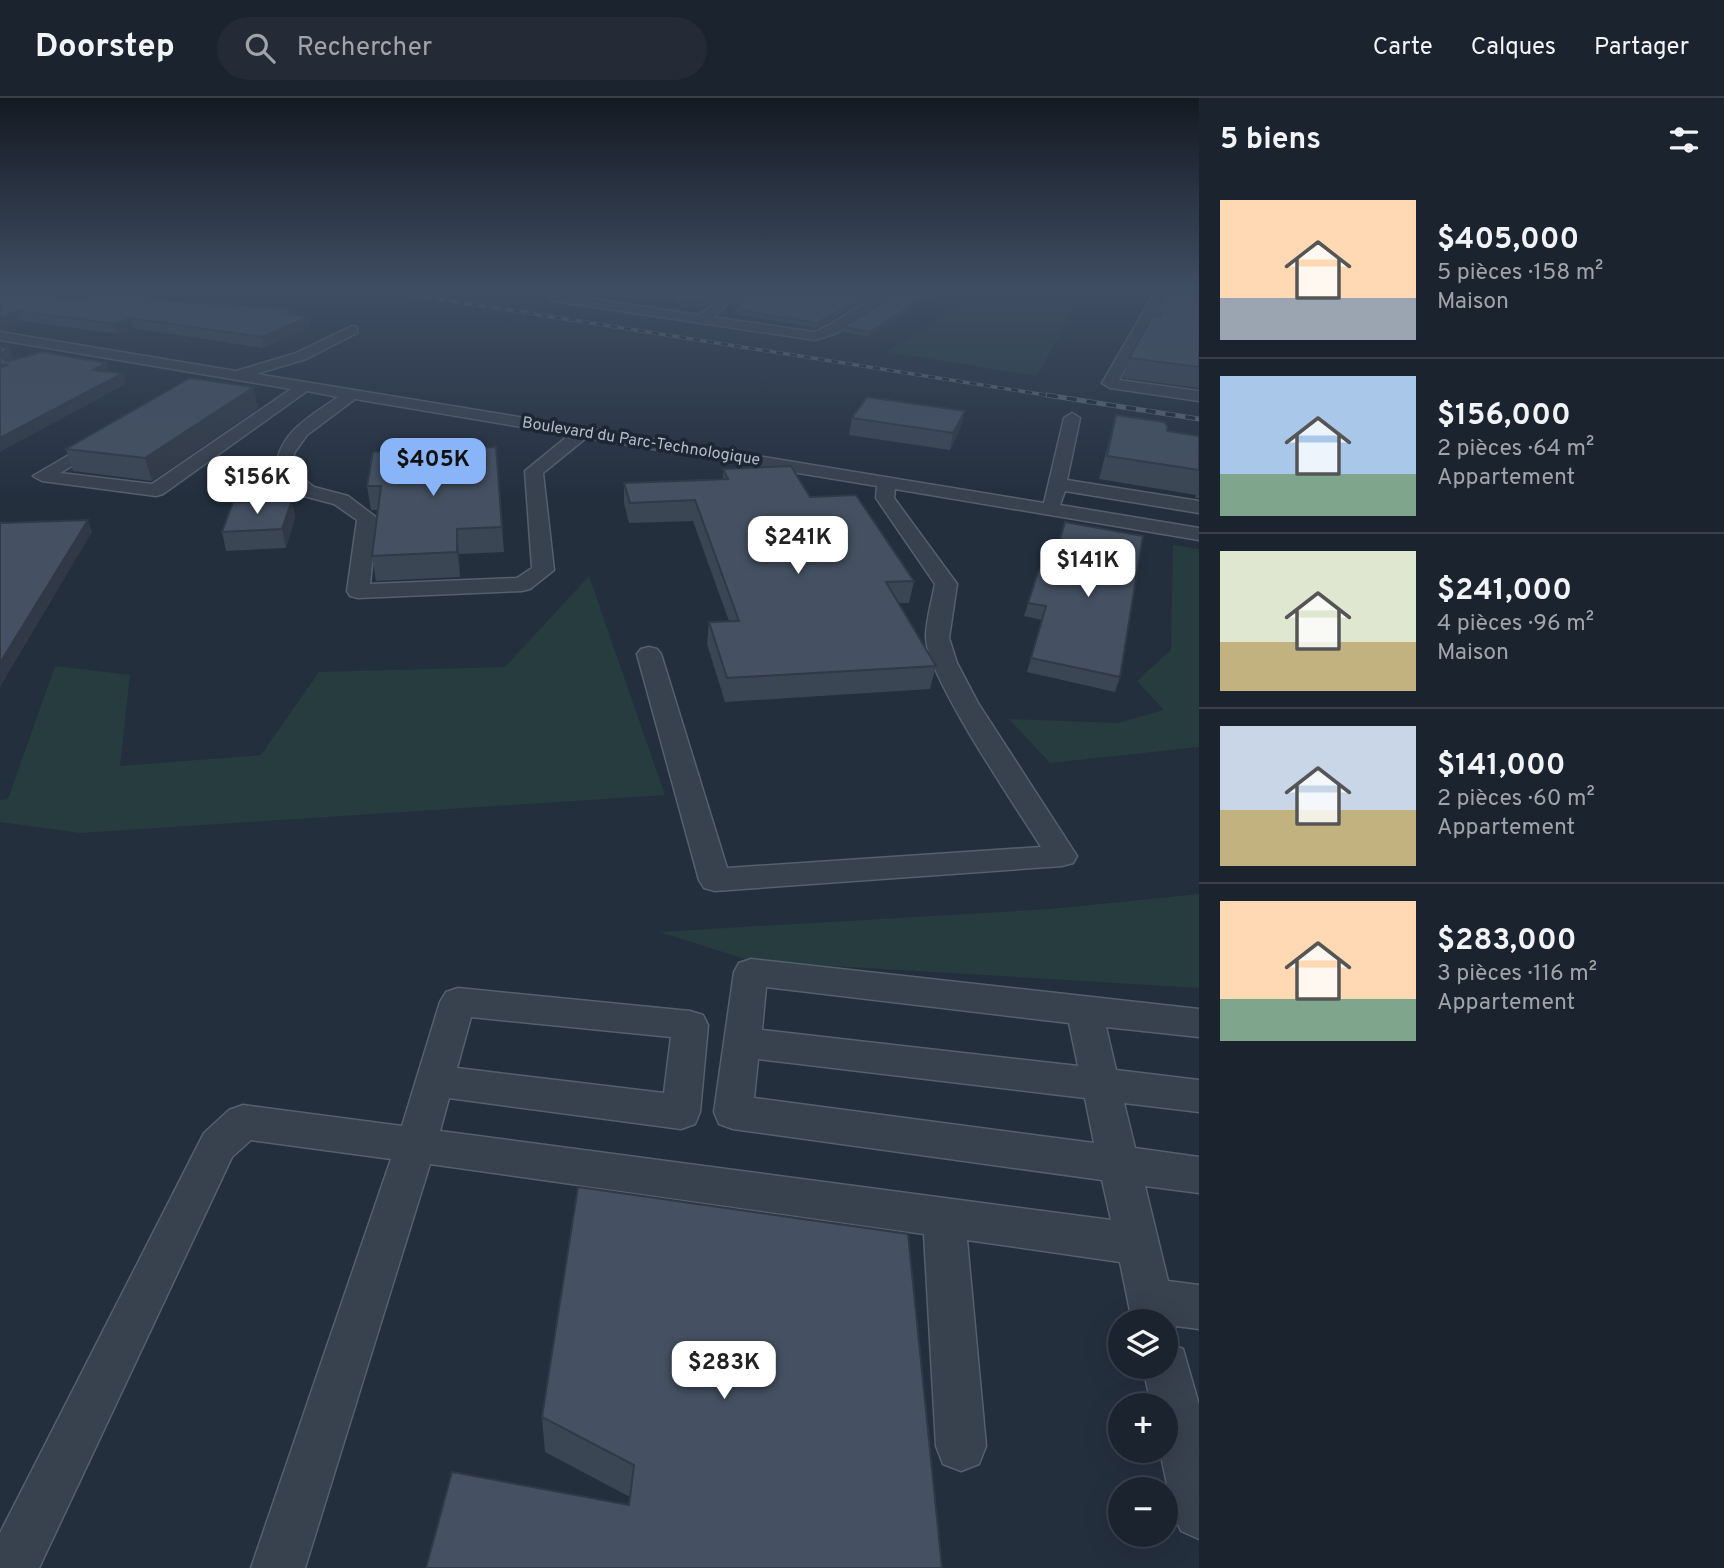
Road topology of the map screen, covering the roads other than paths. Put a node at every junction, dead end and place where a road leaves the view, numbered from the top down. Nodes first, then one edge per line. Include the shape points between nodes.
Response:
1 (96, 360) edge
2 (288, 360) edge
3 (1123, 360) edge
4 (216, 372) junction
5 (235, 375) junction
6 (193, 386) edge
7 (304, 387) junction
8 (352, 394) junction
9 (1199, 396) edge
10 (1072, 418) dead end
11 (123, 428) edge
12 (583, 432) junction
13 (887, 482) junction
14 (1056, 484) junction
15 (1199, 507) edge
16 (1051, 509) junction
17 (1199, 534) edge
18 (649, 654) dead end
19 (1084, 1011) junction
20 (1199, 1023) edge
21 (743, 1042) junction
22 (436, 1081) junction
23 (1101, 1085) junction
24 (1199, 1096) edge
25 (416, 1145) junction
26 (1119, 1163) junction
27 (1199, 1175) edge
28 (944, 1216) junction
29 (1138, 1244) junction
30 (1199, 1307) edge
31 (1153, 1309) edge
32 (1176, 1309) edge
33 (1172, 1379) edge
34 (1188, 1415) edge
35 (961, 1446) dead end
36 (1199, 1513) edge
37 (11, 1568) edge
38 (278, 1568) edge

1 - 4 street, Boulevard du Parc-Technologique
2 - 5 street
3 - 9 street via 1110,383
4 - 5 street, Boulevard du Parc-Technologique
4 - 6 street
5 - 7 street, Boulevard du Parc-Technologique
7 - 8 street, Boulevard du Parc-Technologique
7 - 11 street via 156,490 42,476
8 - 12 street, Boulevard du Parc-Technologique
8 - 12 street via 301,431 285,453 284,473 307,491 341,500 367,518 358,591 522,583 543,570 534,471
10 - 14 street
12 - 13 street, Boulevard du Parc-Technologique
13 - 16 street, Boulevard du Parc-Technologique
13 - 18 street via 885,498 946,584 937,638 951,677 1062,856 715,880
14 - 15 street
14 - 16 street
16 - 17 street, Boulevard du Parc-Technologique
19 - 20 street
19 - 21 street via 751,972
19 - 23 street
21 - 23 street
21 - 26 street via 733,1112
22 - 22 street via 458,1002 690,1025 681,1112
22 - 25 street
23 - 24 street
23 - 26 street
25 - 28 street
25 - 37 street via 243,1122 218,1145
25 - 38 street
26 - 27 street
26 - 29 street
28 - 29 street
28 - 35 street
29 - 31 street
30 - 32 street
33 - 34 street
34 - 36 street

